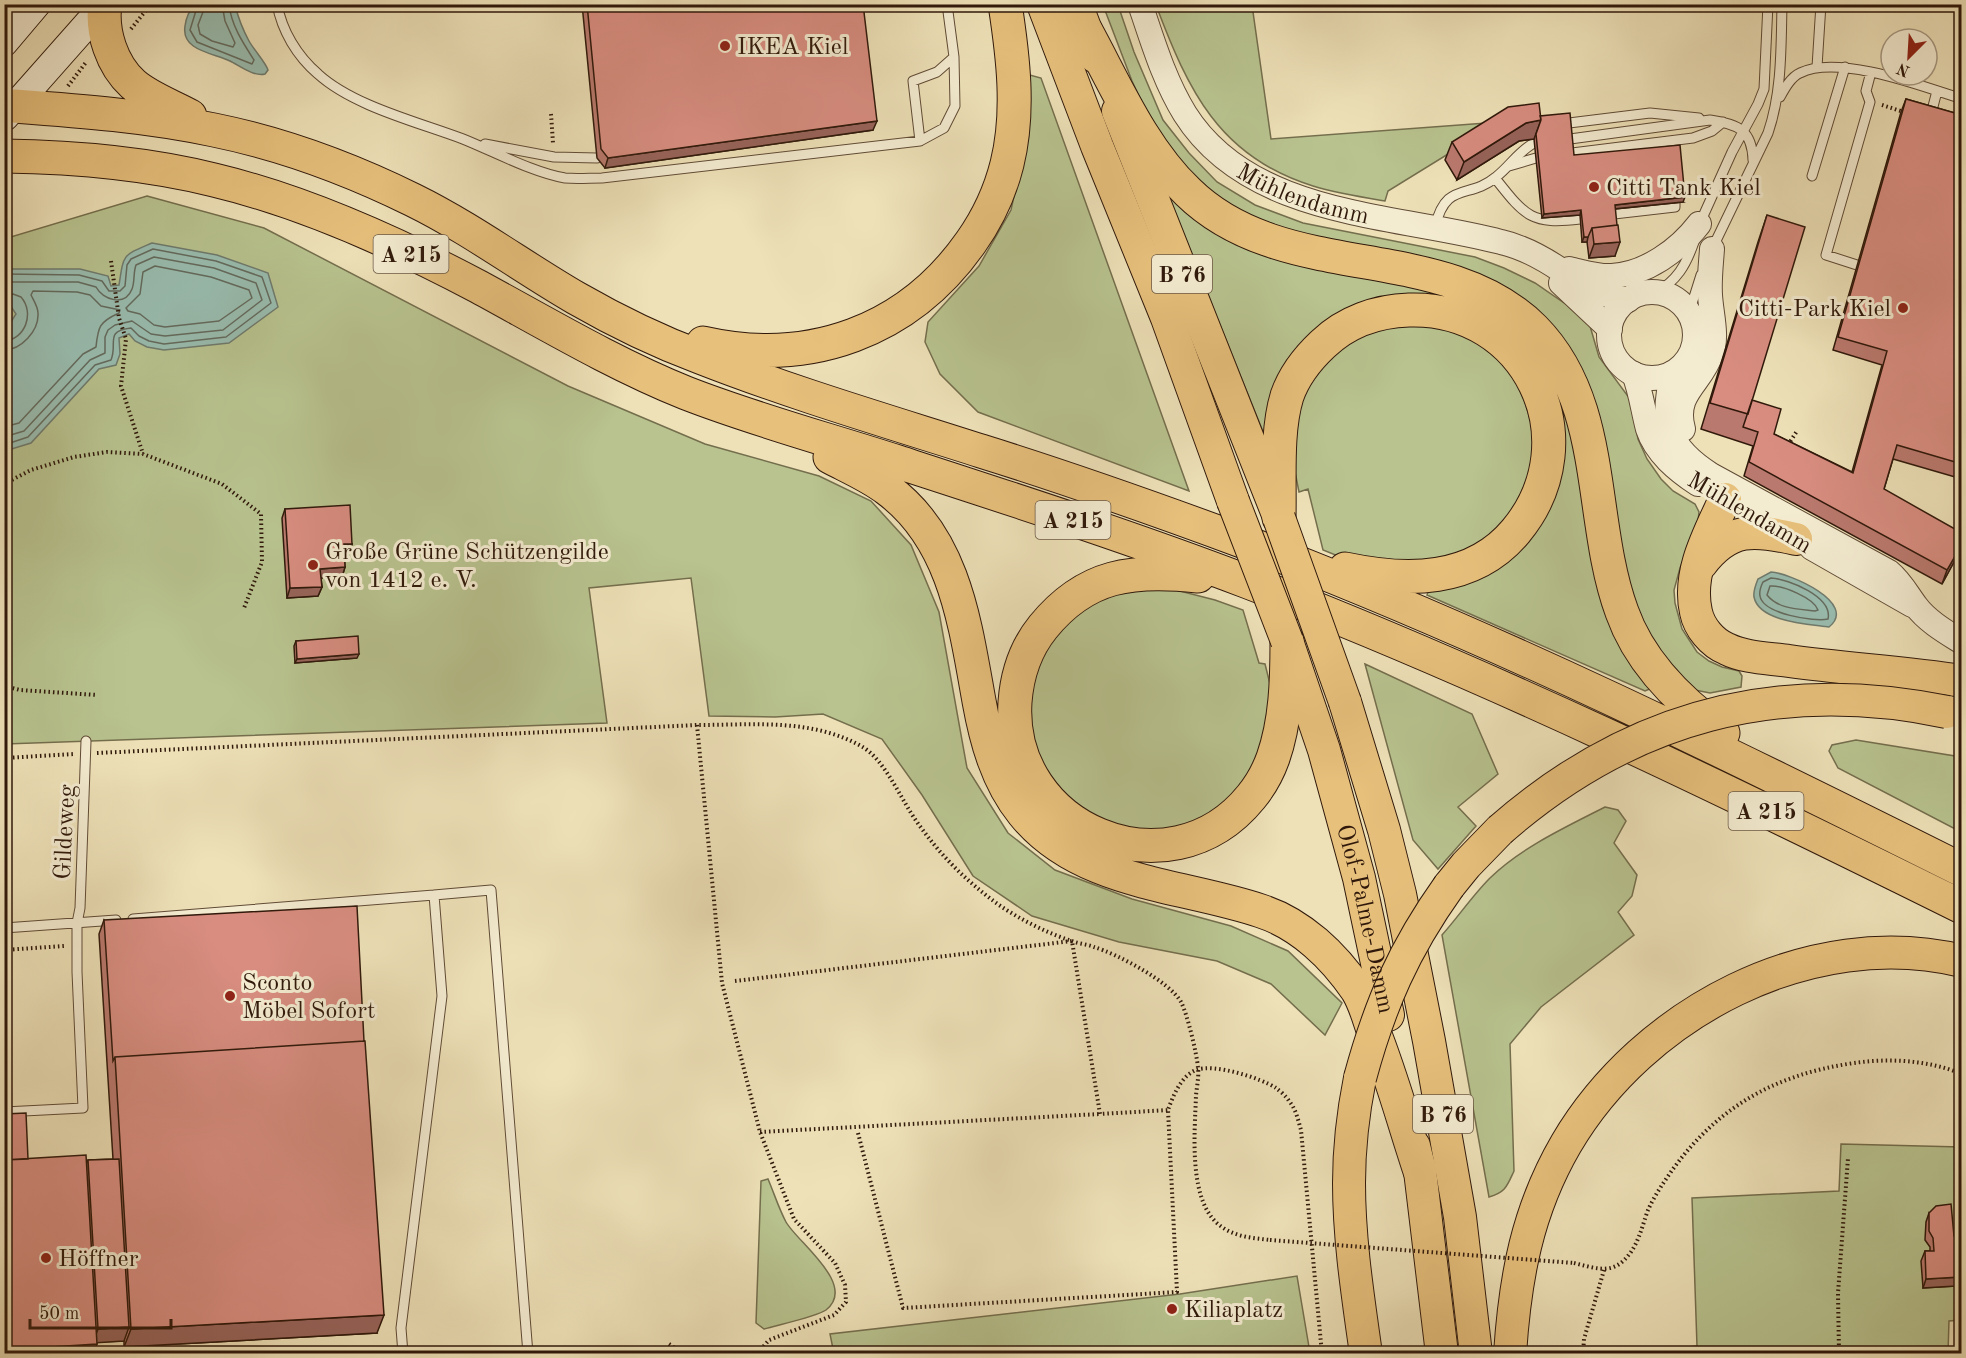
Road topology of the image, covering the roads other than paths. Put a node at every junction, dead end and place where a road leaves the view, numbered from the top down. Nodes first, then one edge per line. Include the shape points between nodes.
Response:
1 (37, 4) edge
2 (105, 4) edge
3 (277, 4) edge
4 (947, 4) edge
5 (1005, 4) edge
6 (1043, 4) edge
7 (1140, 4) edge
8 (1768, 4) edge
9 (1782, 4) edge
10 (1821, 4) edge
11 (135, 9) edge
12 (1081, 18) edge
13 (4, 43) edge
14 (109, 46) junction
15 (954, 57) junction
16 (1817, 67) junction
17 (1845, 67) junction
18 (1871, 72) junction
19 (1937, 92) junction
20 (1962, 99) edge
21 (1777, 102) junction
22 (8, 110) edge
23 (1710, 120) junction
24 (1929, 121) edge
25 (1723, 122) junction
26 (1569, 123) edge
27 (215, 130) junction
28 (1744, 132) junction
29 (1570, 139) edge
30 (465, 140) junction
31 (920, 141) junction
32 (1534, 143) edge
33 (1577, 155) edge
34 (4, 156) edge
35 (597, 158) dead end
36 (1536, 158) edge
37 (1753, 163) junction
38 (1508, 166) junction
39 (1812, 176) dead end
40 (1495, 178) junction
41 (1675, 203) edge
42 (1620, 212) dead end
43 (1574, 218) edge
44 (1699, 224) junction
45 (1435, 227) junction
46 (1712, 249) junction
47 (1857, 265) edge
48 (1555, 267) junction
49 (1655, 293) junction
50 (1628, 300) junction
51 (1689, 313) junction
52 (627, 326) junction
53 (1610, 329) junction
54 (1673, 373) junction
55 (1634, 374) junction
56 (739, 413) junction
57 (1702, 469) junction
58 (1726, 491) junction
59 (1279, 518) junction
60 (1796, 539) junction
61 (1256, 547) junction
62 (1698, 567) junction
63 (1247, 582) junction
64 (1917, 607) junction
65 (1287, 641) joint
66 (1962, 642) edge
67 (1295, 681) junction
68 (1962, 681) edge
69 (1957, 714) edge
70 (86, 741) dead end
71 (1833, 805) junction
72 (1962, 870) edge
73 (434, 895) junction
74 (1962, 907) edge
75 (77, 923) junction
76 (4, 928) edge
77 (1962, 961) edge
78 (4, 1112) edge
79 (1420, 1172) junction
80 (404, 1353) edge
81 (528, 1353) edge
82 (1366, 1353) edge
83 (1442, 1353) edge
84 (1476, 1353) edge
85 (1510, 1353) edge

1 - 13 main road
2 - 14 highway via 103,22
2 - 22 main road
3 - 30 lane via 287,36 301,57 339,91
4 - 15 lane
5 - 52 highway via 1014,76 1011,146 1005,173 979,230 943,278 922,296 893,317 855,335 788,350 730,349
6 - 65 highway, B 76, bridge via 1167,318
7 - 45 street, Mühlendamm via 1179,102 1195,127 1230,162 1274,189 1315,203
8 - 28 lane, Mühlendamm via 1764,89
9 - 21 lane
10 - 16 lane
11 - 14 highway via 112,34
12 - 59 highway, B 76
12 - 71 highway via 1156,154 1188,193 1226,222 1280,244 1448,281 1488,297 1533,328 1558,359 1574,392 1590,448 1614,589 1648,663 1710,724
14 - 27 highway via 134,85
15 - 31 lane via 955,106 944,128
15 - 31 lane via 937,72 913,81
16 - 17 lane
16 - 21 lane via 1792,78
17 - 18 lane
17 - 39 lane
18 - 19 lane
18 - 47 lane via 1866,91 1870,102 1826,255
19 - 20 lane
19 - 24 lane
21 - 37 lane
22 - 27 highway via 154,119
23 - 25 lane
23 - 26 lane via 1650,113
23 - 29 lane
25 - 28 lane
25 - 33 lane via 1712,131 1668,146
27 - 52 highway via 327,163 415,201
28 - 37 lane via 1750,140
28 - 44 lane, Mühlendamm
30 - 31 lane via 565,177 602,178
30 - 35 lane via 554,157
32 - 38 lane
34 - 56 highway, A 215 via 140,165 212,179 304,208 438,267 682,391
36 - 38 lane
37 - 46 lane
38 - 40 lane
40 - 43 lane via 1515,204 1530,215 1544,221
40 - 45 lane via 1448,200
41 - 42 lane via 1675,207
44 - 48 street via 1671,252 1628,273 1605,276
44 - 49 lane, Mühlendamm via 1682,269 1671,283
45 - 48 street, Mühlendamm via 1503,242
46 - 51 lane
46 - 57 street via 1714,346 1685,396 1680,414
48 - 50 street, Mühlendamm via 1594,291
48 - 53 street, Mühlendamm via 1563,286
49 - 50 street, Mühlendamm
49 - 51 street via 1678,301
50 - 53 street via 1616,312
51 - 54 street, Mühlendamm via 1695,329 1694,346 1686,362
52 - 61 highway, A 215 via 796,392 1067,479
53 - 55 street, Mühlendamm via 1612,352
54 - 55 street via 1653,378
54 - 57 street, Mühlendamm via 1666,412 1669,430 1680,448
55 - 58 street, Mühlendamm via 1649,431 1658,448 1679,471 1701,486
56 - 63 highway, A 215 via 1045,511
56 - 79 highway via 866,475 905,504 933,537 961,608 984,733 1005,787 1046,836 1066,851 1126,877 1263,912 1295,928 1328,953 1359,992
57 - 58 street, Mühlendamm
58 - 60 street, Mühlendamm
58 - 62 highway
58 - 64 street, Mühlendamm via 1889,572
59 - 61 highway via 1282,420 1288,394 1312,355 1350,324 1390,311 1447,312 1494,334 1537,388 1550,442 1542,485 1510,539 1479,562 1458,571 1396,577 1320,564
59 - 84 highway, Olof-Palme-Damm / B 76, bridge via 1345,702 1400,894 1458,1206
60 - 62 highway via 1745,532 1719,544
60 - 64 street, Mühlendamm
61 - 71 highway, A 215 via 1478,637 1633,707
62 - 68 highway via 1694,580 1696,614 1708,635 1728,650 1832,667
63 - 67 highway via 1139,573 1090,586 1070,599 1039,632 1019,674 1014,719 1026,764 1053,805 1091,832 1136,845 1175,843 1196,837 1243,807 1265,776
63 - 74 highway, A 215 via 1569,717
64 - 66 street, Mühlendamm
65 - 67 highway
67 - 79 highway, Olof-Palme-Damm / B 76 via 1324,750 1359,878
69 - 82 highway, bridge via 1912,704 1825,699 1709,714 1660,730 1589,764 1543,794 1466,865 1418,931 1394,976 1359,1078 1349,1191
70 - 75 lane, Gildeweg
71 - 72 highway, A 215
73 - 75 lane
73 - 80 lane via 442,996 401,1328
73 - 81 lane via 491,890
75 - 76 lane
75 - 78 lane, Gildeweg via 83,1108
77 - 85 highway via 1881,953 1818,960 1744,986 1697,1011 1644,1050 1575,1129 1543,1190 1530,1223 1516,1284
79 - 83 highway, Olof-Palme-Damm / B 76

